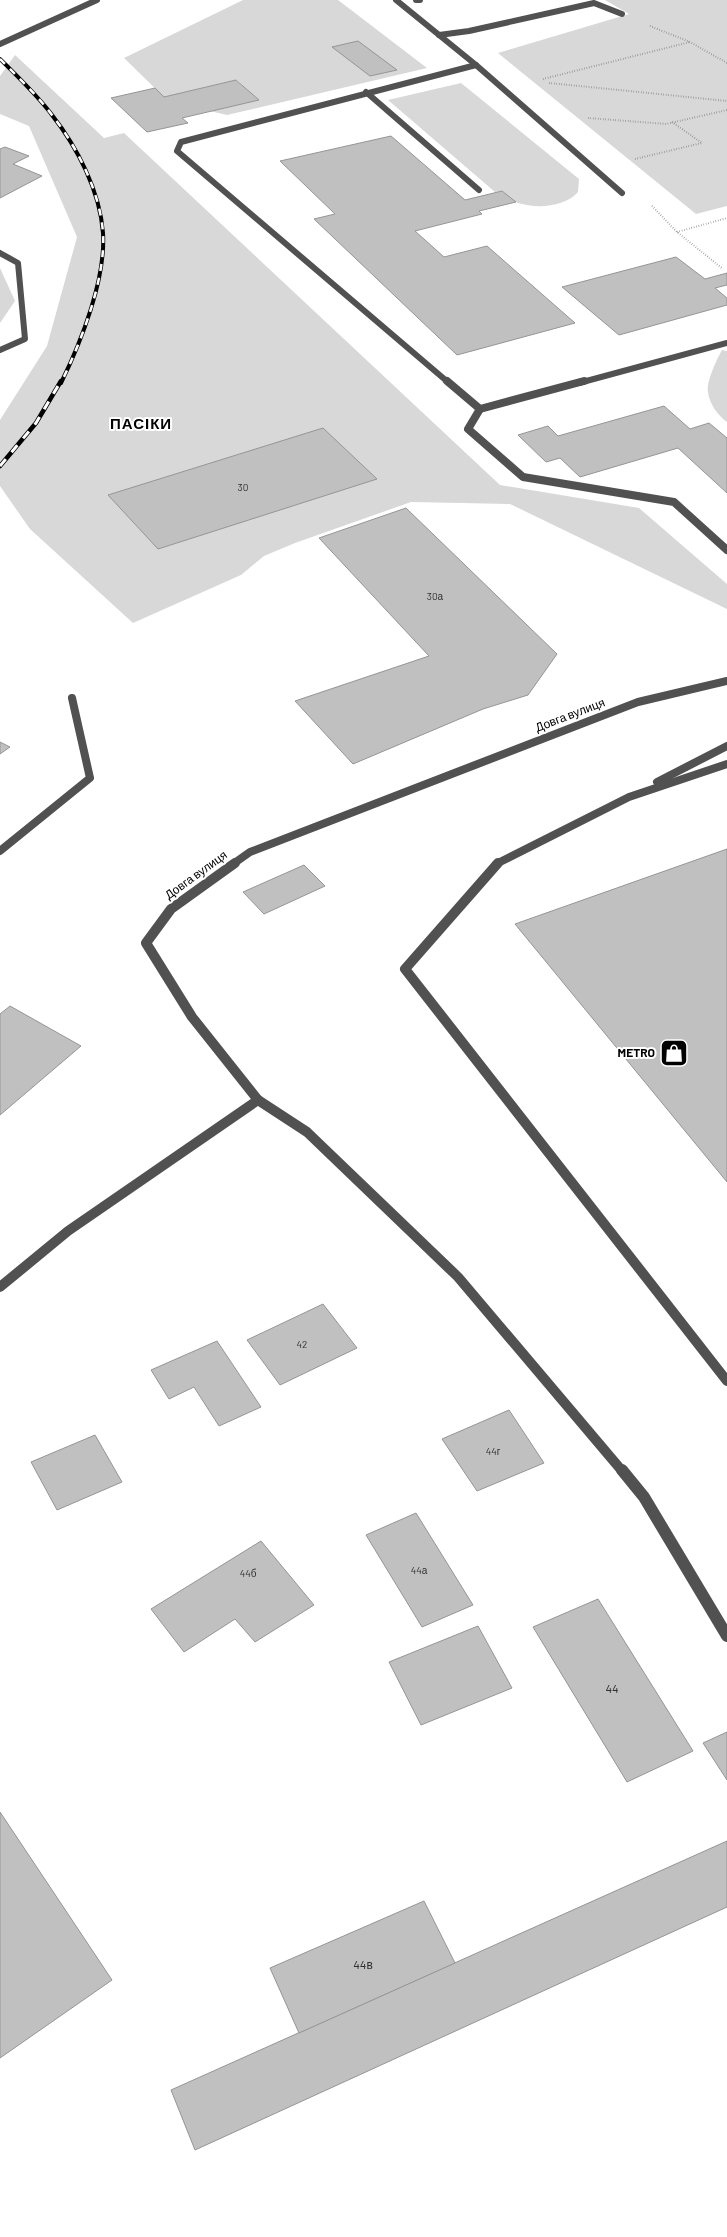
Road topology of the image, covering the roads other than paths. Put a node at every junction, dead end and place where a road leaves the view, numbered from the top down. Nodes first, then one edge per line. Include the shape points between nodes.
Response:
1 (96, 0) edge
2 (396, 0) edge
3 (622, 14) road end
4 (439, 35) junction
5 (0, 44) edge
6 (476, 65) junction
7 (366, 92) junction
8 (479, 190) dead end
9 (622, 193) dead end
10 (0, 253) edge
11 (727, 343) edge
12 (0, 350) edge
13 (480, 409) junction
14 (727, 550) edge
15 (727, 681) edge
16 (72, 698) dead end
17 (727, 746) edge
18 (727, 764) edge
19 (629, 797) junction
20 (0, 850) edge
21 (258, 1100) junction
22 (0, 1287) edge
23 (727, 1381) edge
24 (727, 1636) edge

1 - 5 street
2 - 4 street
3 - 4 street via 594,3
4 - 6 street
6 - 7 street
6 - 9 street
7 - 8 street
7 - 13 street via 181,142 177,151
10 - 12 street via 18,263 25,339
11 - 13 street
13 - 14 street via 468,429 523,477 674,502
15 - 21 street, Довга вулиця via 638,702 250,852 171,908 146,943 192,1017
16 - 20 street via 90,778
17 - 19 street
18 - 19 street
19 - 23 street via 496,864 405,969
21 - 22 street via 68,1231
21 - 24 street via 307,1132 458,1277 644,1497

